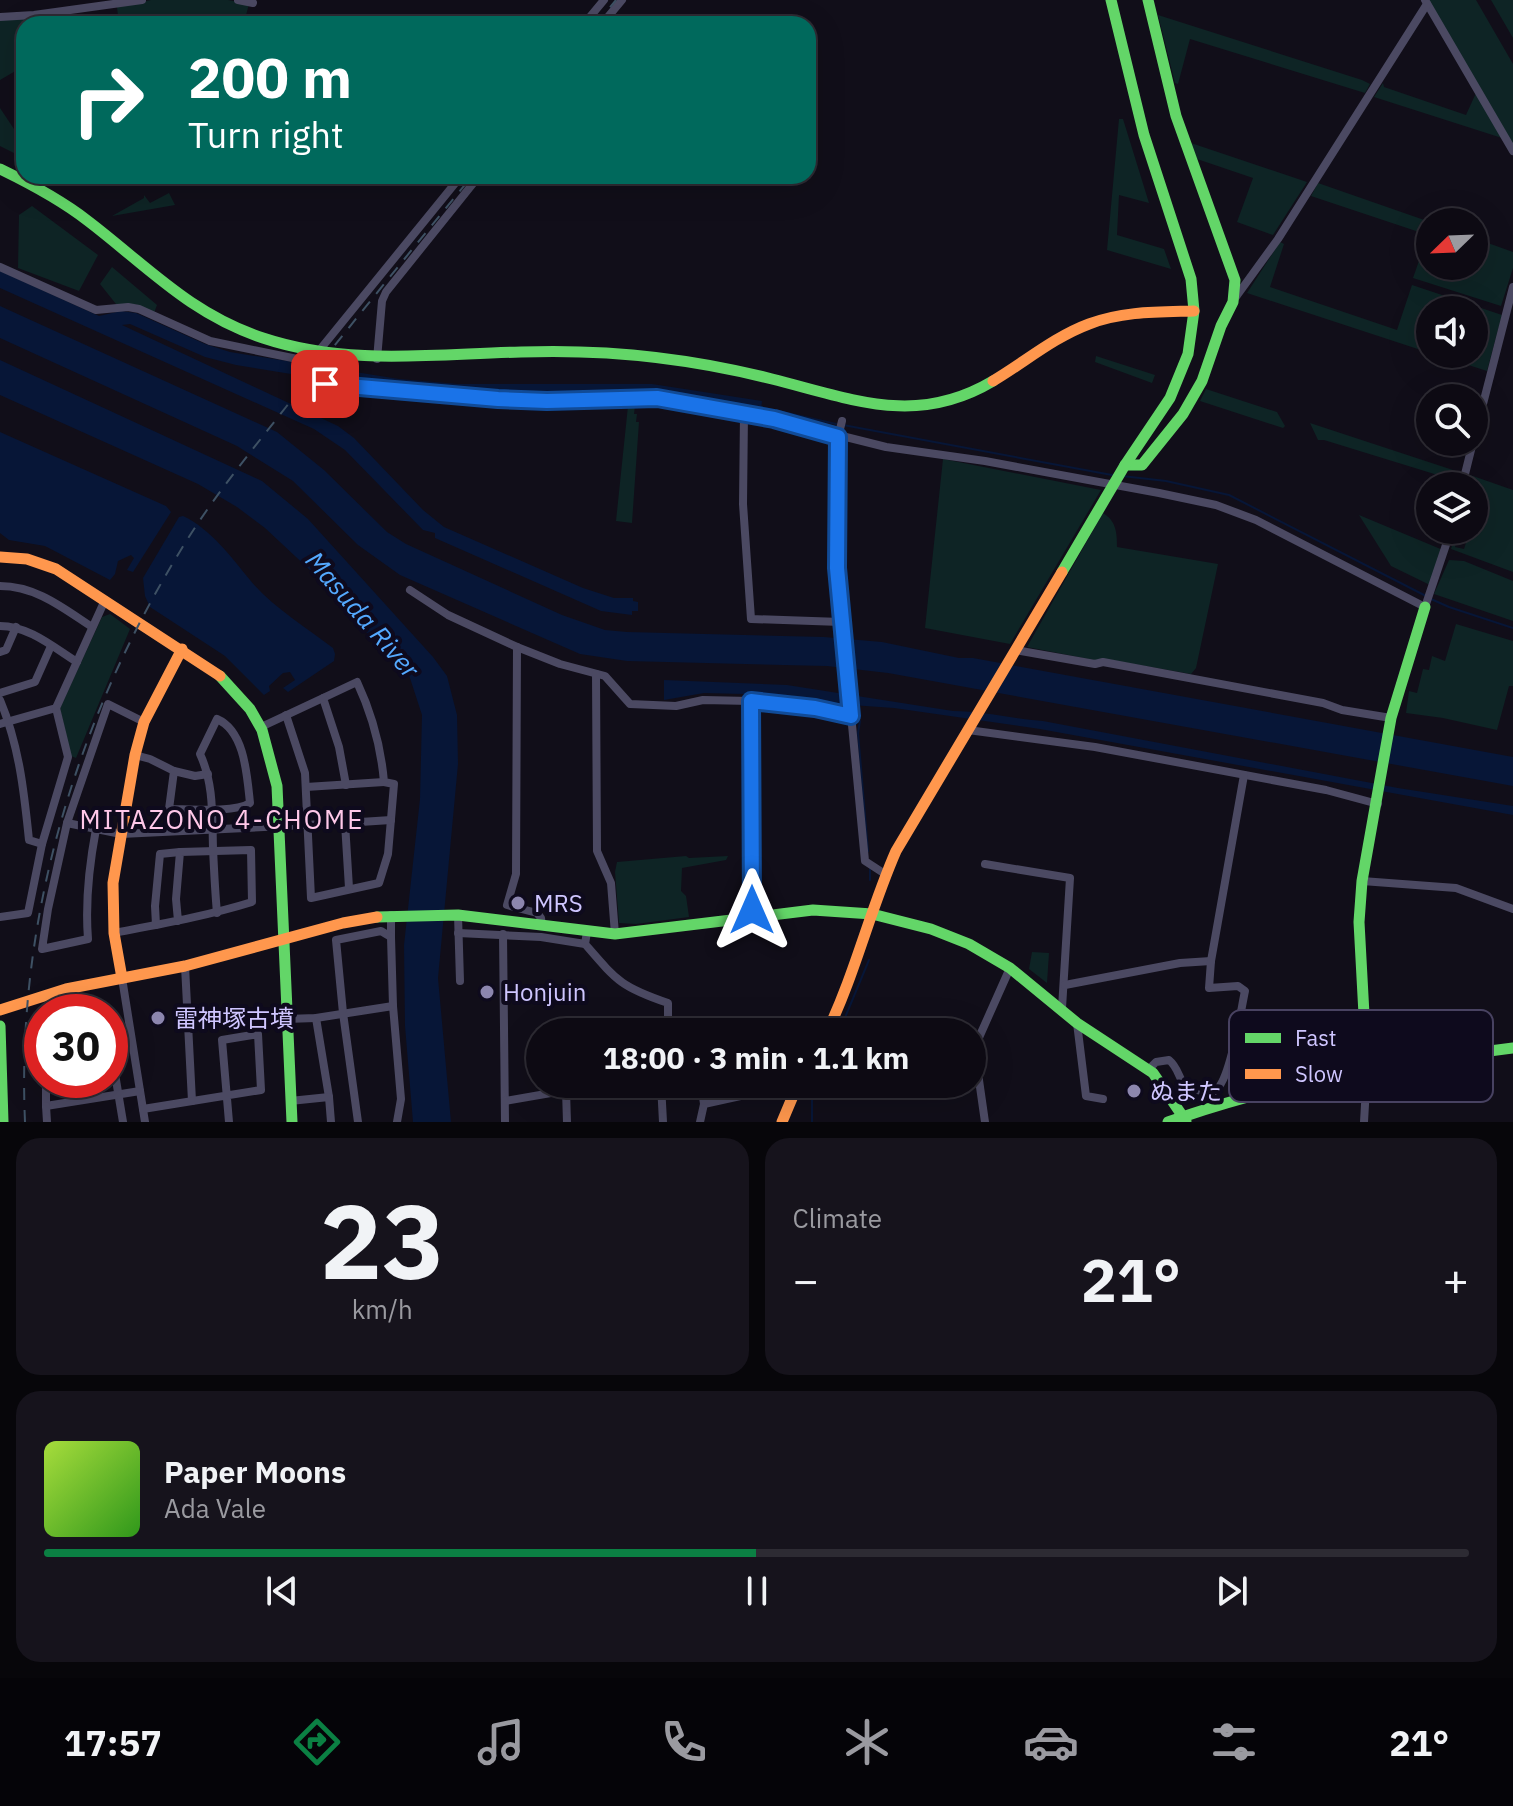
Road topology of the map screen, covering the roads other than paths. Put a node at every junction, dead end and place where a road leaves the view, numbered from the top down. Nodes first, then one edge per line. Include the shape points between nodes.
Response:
1 (141, 0) edge
2 (238, 0) edge
3 (604, 0) edge
4 (622, 0) edge
5 (1111, 0) edge
6 (1148, 0) edge
7 (1426, 2) edge
8 (253, 3) dead end
9 (17, 16) edge
10 (591, 16) edge
11 (609, 16) edge
12 (1513, 151) edge
13 (28, 184) edge
14 (455, 184) edge
15 (473, 184) edge
16 (0, 267) edge
17 (1249, 279) junction
18 (1513, 287) edge
19 (1234, 295) junction
20 (1194, 311) junction
21 (313, 359) junction
22 (377, 359) junction
23 (1488, 386) edge
24 (744, 413) junction
25 (842, 421) dead end
26 (838, 435) junction
27 (1124, 468) junction
28 (1113, 485) junction
29 (1447, 544) edge
30 (0, 557) edge
31 (0, 586) edge
32 (410, 590) dead end
33 (105, 600) junction
34 (1426, 606) junction
35 (0, 626) edge
36 (16, 627) junction
37 (92, 627) junction
38 (841, 627) junction
39 (51, 646) junction
40 (517, 647) junction
41 (182, 649) junction
42 (0, 652) edge
43 (1012, 655) junction
44 (77, 662) junction
45 (596, 674) junction
46 (0, 693) edge
47 (323, 698) junction
48 (0, 700) edge
49 (751, 701) junction
50 (56, 708) junction
51 (851, 714) junction
52 (286, 715) junction
53 (144, 722) junction
54 (4, 723) edge
55 (1391, 723) junction
56 (261, 727) junction
57 (970, 728) junction
58 (135, 755) junction
59 (174, 771) junction
60 (208, 774) junction
61 (1244, 775) junction
62 (384, 782) junction
63 (346, 785) junction
64 (306, 787) junction
65 (1378, 802) junction
66 (212, 808) junction
67 (391, 820) junction
68 (67, 823) junction
69 (345, 823) junction
70 (308, 824) junction
71 (278, 826) junction
72 (96, 829) junction
73 (212, 829) junction
74 (121, 834) junction
75 (42, 844) junction
76 (213, 851) junction
77 (180, 852) junction
78 (985, 864) dead end
79 (885, 874) junction
80 (1362, 881) junction
81 (349, 888) junction
82 (1513, 909) edge
83 (217, 913) junction
84 (455, 914) junction
85 (872, 914) junction
86 (395, 915) junction
87 (752, 916) junction
88 (0, 917) edge
89 (178, 921) junction
90 (156, 925) junction
91 (542, 926) junction
92 (114, 933) junction
93 (458, 933) junction
94 (503, 934) junction
95 (615, 934) junction
96 (391, 937) junction
97 (586, 938) junction
98 (283, 940) junction
99 (1211, 961) junction
100 (185, 966) junction
101 (1010, 968) junction
102 (122, 978) junction
103 (460, 981) dead end
104 (1065, 985) junction
105 (74, 987) junction
106 (75, 994) edge
107 (393, 1006) junction
108 (1062, 1008) junction
109 (0, 1010) edge
110 (1241, 1010) edge
111 (1364, 1010) edge
112 (343, 1013) junction
113 (316, 1018) junction
114 (668, 1018) edge
115 (832, 1018) edge
116 (286, 1019) junction
117 (1077, 1023) junction
118 (0, 1026) edge
119 (1513, 1048) edge
120 (1493, 1051) edge
121 (1229, 1065) edge
122 (1148, 1070) junction
123 (3, 1071) junction
124 (140, 1091) junction
125 (128, 1093) edge
126 (225, 1096) junction
127 (329, 1097) junction
128 (526, 1097) edge
129 (46, 1098) edge
130 (94, 1098) edge
131 (119, 1098) edge
132 (566, 1098) edge
133 (662, 1098) edge
134 (703, 1098) edge
135 (732, 1098) edge
136 (792, 1098) edge
137 (1103, 1099) dead end
138 (192, 1101) junction
139 (290, 1101) junction
140 (505, 1101) junction
141 (1229, 1102) edge
142 (1365, 1102) edge
143 (704, 1104) junction
144 (46, 1106) junction
145 (143, 1109) junction
146 (1184, 1119) edge
147 (3, 1122) edge
148 (10, 1122) edge
149 (47, 1122) edge
150 (123, 1122) edge
151 (145, 1122) edge
152 (229, 1122) edge
153 (292, 1122) edge
154 (331, 1122) edge
155 (358, 1122) edge
156 (400, 1122) edge
157 (505, 1122) edge
158 (567, 1122) edge
159 (663, 1122) edge
160 (700, 1122) edge
161 (782, 1122) edge
162 (985, 1122) edge
163 (1168, 1122) edge
164 (1364, 1122) edge

1 - 9 street
2 - 8 street
3 - 10 street
4 - 11 street
5 - 20 street via 1144,135 1187,265
6 - 19 street via 1176,116
7 - 12 street
7 - 17 street
13 - 21 street via 88,221 195,307
14 - 21 street
15 - 22 street via 386,292
16 - 21 street via 96,310 139,309 210,341
17 - 19 street
17 - 19 street
18 - 23 street
19 - 27 street via 1202,381 1183,414 1142,465
20 - 22 street via 1135,312 1095,321 979,391 912,408 875,405 708,365 617,353
20 - 27 street via 1181,375
21 - 22 street
21 - 24 street via 304,382 451,397 657,398
24 - 26 street
24 - 38 street via 743,504 751,619
25 - 26 street
26 - 28 street
26 - 38 street
27 - 28 street
28 - 34 street via 1233,511
28 - 43 street
29 - 34 street
30 - 33 street via 56,569
31 - 37 street via 48,598
32 - 40 street via 448,615
33 - 37 street
33 - 41 street
34 - 55 street
35 - 36 street
36 - 39 street
36 - 42 street
37 - 44 street
38 - 51 street
39 - 44 street
39 - 46 street via 35,682
40 - 45 street
40 - 91 street via 516,874 507,905 537,913
41 - 53 street
41 - 56 street via 237,690
43 - 55 street via 1179,676 1323,703
43 - 57 street
44 - 50 street
45 - 49 street via 605,676 630,704
45 - 95 street via 597,851 611,883
47 - 52 street
47 - 62 street via 357,682 377,736
47 - 63 street
48 - 54 street
49 - 51 street
49 - 87 street
50 - 54 street
50 - 75 street via 68,757
51 - 79 street via 865,861
52 - 56 street
52 - 64 street
53 - 58 street
53 - 68 street via 108,704
54 - 75 street via 23,781 29,840
55 - 65 street
56 - 71 street via 274,767
57 - 61 street
57 - 79 street
58 - 59 street
58 - 74 street
59 - 60 street
59 - 66 street via 169,809
60 - 66 street
60 - 66 street via 200,754 217,719 227,724 239,745 250,803
61 - 65 street
61 - 99 street
62 - 63 street
62 - 67 street via 394,784
63 - 64 street
64 - 70 street
65 - 80 street
66 - 73 street
67 - 69 street
67 - 81 street via 379,883
68 - 72 street
68 - 72 street via 42,949 88,939 88,868
69 - 70 street
69 - 81 street
70 - 71 street
70 - 81 street via 311,898
71 - 73 street
71 - 98 street
72 - 74 street
73 - 74 street
73 - 76 street
74 - 92 street via 113,883
75 - 88 street via 28,913
76 - 77 street
76 - 83 street
76 - 83 street via 251,850 252,902
77 - 89 street
77 - 90 street via 160,854
78 - 104 street via 1070,878
79 - 85 street
80 - 82 street via 1456,888
80 - 111 street
83 - 89 street
84 - 86 street
84 - 91 street
84 - 93 street
85 - 87 street via 813,910
85 - 101 street via 931,929
85 - 115 street
86 - 96 street
86 - 98 street
87 - 95 street
89 - 90 street
90 - 92 street
91 - 97 street
92 - 102 street
93 - 94 street
93 - 103 street
94 - 97 street
94 - 140 street
95 - 97 street
96 - 107 street
96 - 112 street via 381,931 336,940
97 - 114 street via 624,986 668,1003
98 - 100 street
98 - 116 street
99 - 104 street
99 - 110 street via 1209,988 1238,986 1245,991
100 - 102 street
100 - 138 street
101 - 108 street
101 - 162 street via 975,1052
102 - 105 street
102 - 124 street
104 - 108 street
105 - 106 street
105 - 109 street
107 - 112 street
107 - 156 street
108 - 117 street
112 - 113 street
112 - 155 street
113 - 116 street
113 - 127 street
116 - 139 street
117 - 122 street
117 - 137 street via 1086,1096
118 - 123 street
119 - 120 street
121 - 122 street via 1212,1092 1187,1088 1169,1060
122 - 146 street
123 - 147 street
123 - 148 street
124 - 125 street
124 - 145 street
126 - 126 street via 261,1090 258,1034 222,1040
126 - 138 street
126 - 152 street
127 - 139 street
127 - 154 street
128 - 140 street
129 - 144 street
130 - 144 street
131 - 150 street
132 - 158 street
133 - 159 street
134 - 143 street
135 - 143 street
136 - 161 street
138 - 145 street
139 - 153 street
140 - 157 street
141 - 146 street
142 - 164 street
143 - 160 street
144 - 149 street
145 - 151 street
146 - 163 street

